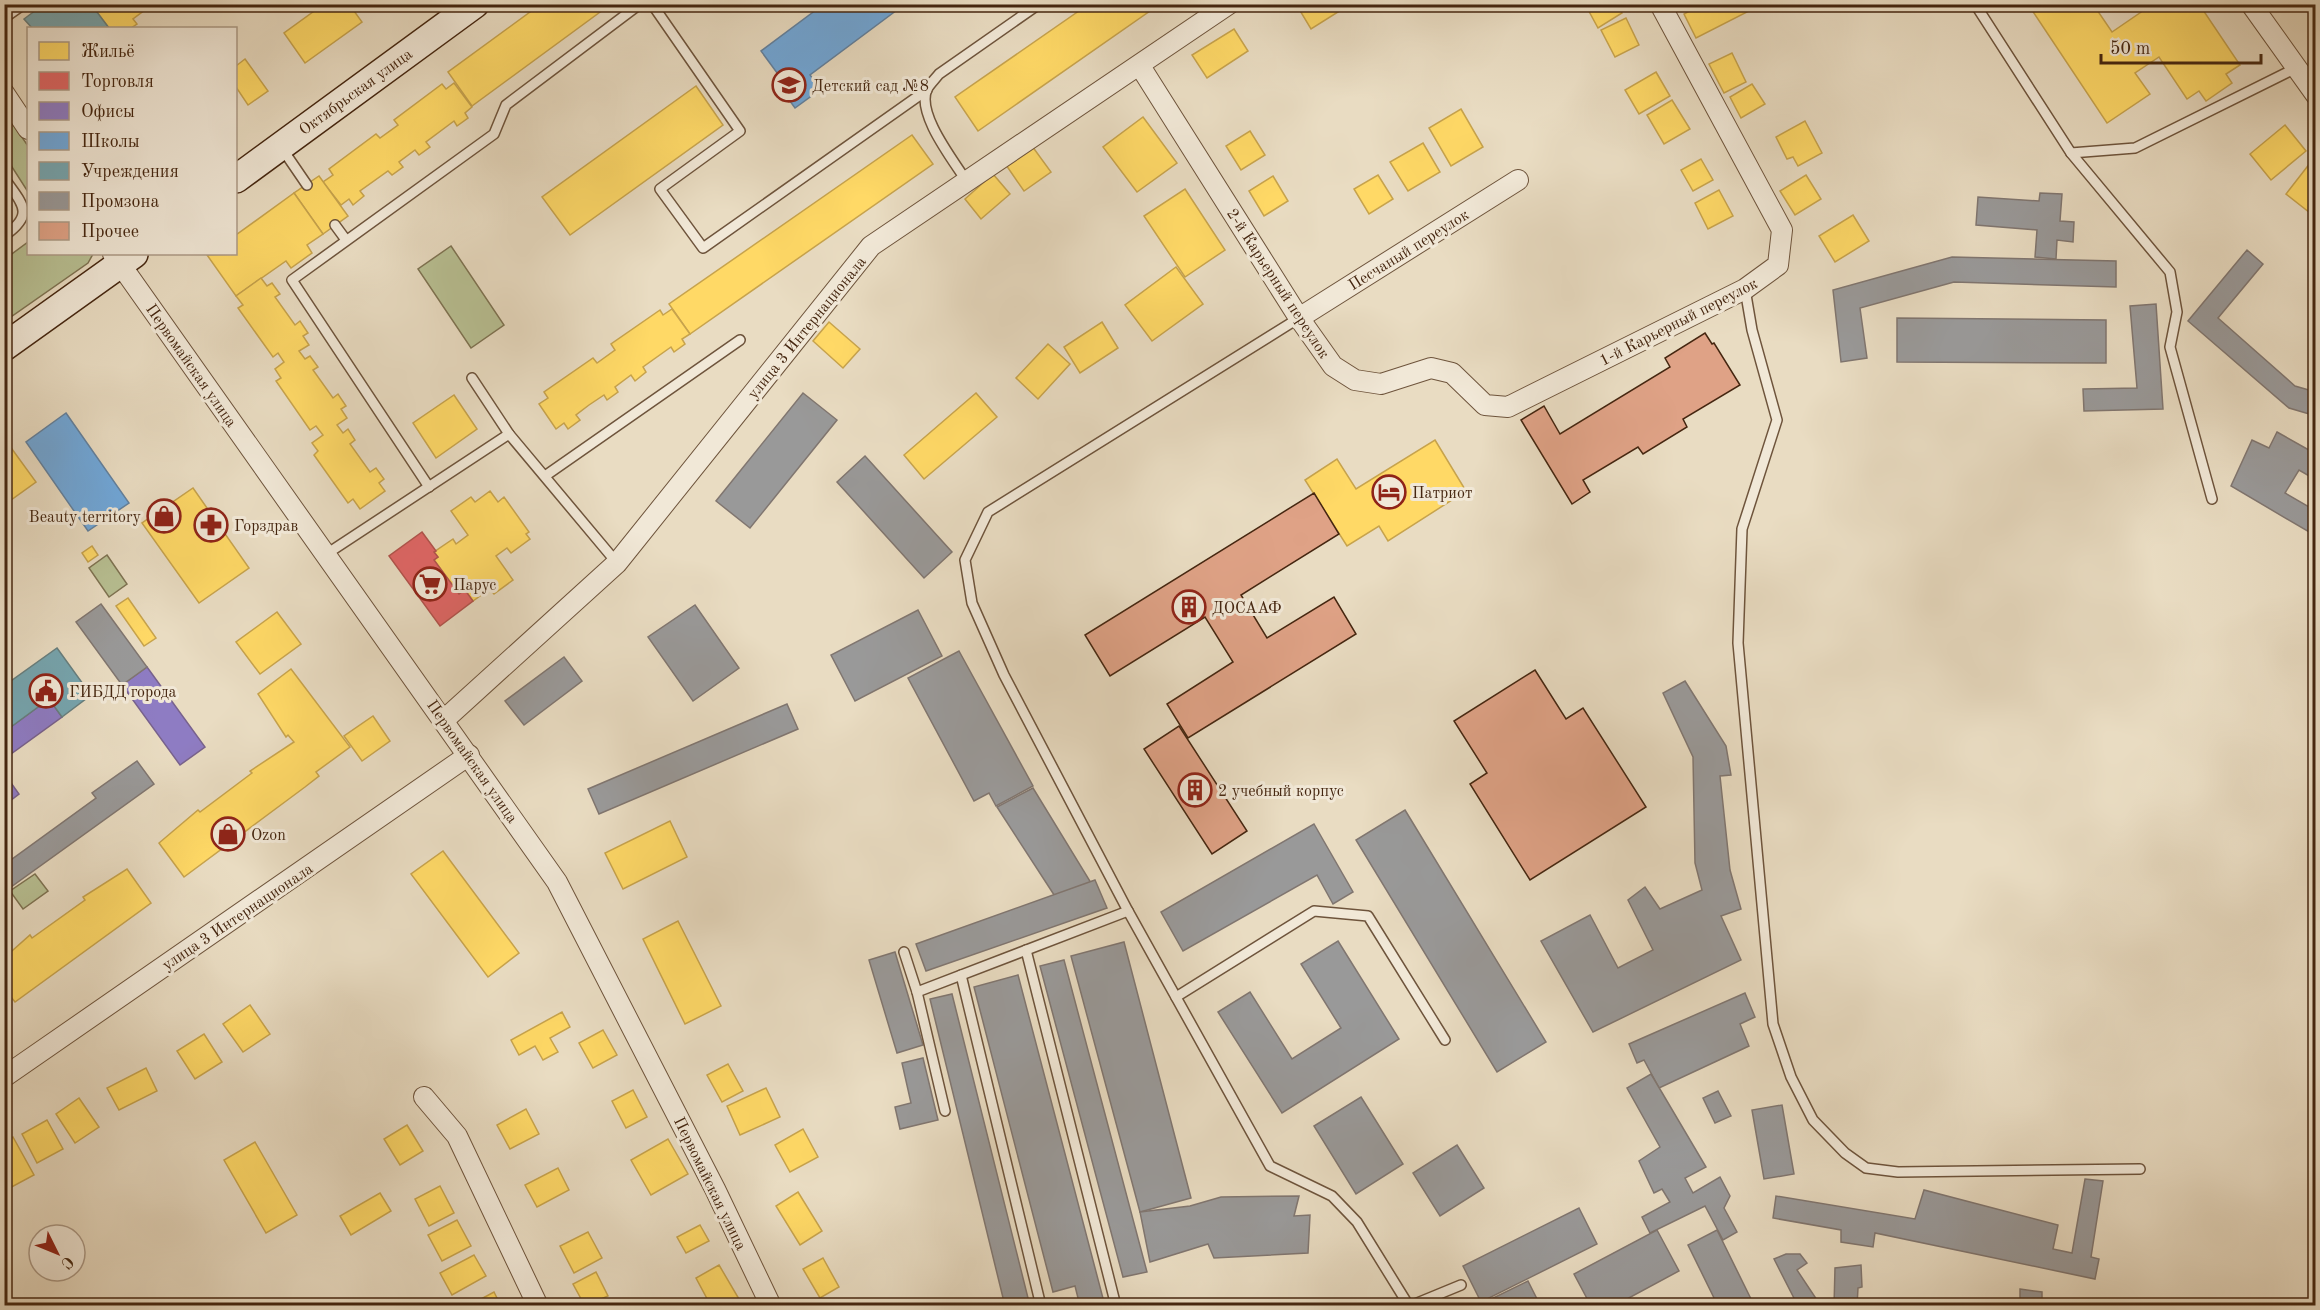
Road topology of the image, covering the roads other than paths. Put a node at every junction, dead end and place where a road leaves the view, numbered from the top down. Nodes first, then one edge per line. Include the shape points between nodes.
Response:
1 (24, 4) edge
2 (475, 4) edge
3 (640, 4) edge
4 (652, 4) edge
5 (1039, 4) edge
6 (1229, 4) edge
7 (1660, 4) edge
8 (1975, 4) edge
9 (2252, 4) edge
10 (4, 18) edge
11 (1140, 66) junction
12 (2296, 68) junction
13 (927, 90) junction
14 (4, 93) edge
15 (2316, 95) edge
16 (27, 128) edge
17 (280, 146) junction
18 (2071, 153) junction
19 (4, 178) edge
20 (237, 178) edge
21 (1518, 180) dead end
22 (968, 182) junction
23 (307, 185) dead end
24 (335, 225) dead end
25 (4, 236) edge
26 (346, 240) junction
27 (122, 257) edge
28 (1745, 289) junction
29 (1299, 318) junction
30 (740, 340) dead end
31 (4, 346) edge
32 (472, 378) dead end
33 (1508, 407) joint
34 (509, 434) junction
35 (545, 476) junction
36 (429, 487) junction
37 (2212, 499) dead end
38 (325, 555) junction
39 (617, 563) junction
40 (444, 720) junction
41 (469, 755) junction
42 (1128, 912) junction
43 (1026, 950) junction
44 (904, 952) dead end
45 (962, 975) junction
46 (917, 992) junction
47 (1176, 997) junction
48 (1445, 1040) dead end
49 (4, 1077) edge
50 (424, 1097) dead end
51 (945, 1111) dead end
52 (2140, 1169) dead end
53 (1461, 1285) dead end
54 (538, 1305) edge
55 (771, 1305) edge
56 (1041, 1305) edge
57 (1116, 1305) edge
58 (1409, 1305) edge

1 - 10 lane
2 - 17 street, Октябрьская улица
3 - 26 lane via 506,105 494,134
4 - 13 lane via 740,130 660,189 703,248
5 - 13 lane via 939,74
6 - 11 street, улица 3 Интернационала
7 - 28 street, 1-й Карьерный переулок via 1782,230 1778,265
8 - 18 lane
9 - 12 street
11 - 22 street, улица 3 Интернационала
11 - 29 street, 2-й Карьерный переулок
12 - 15 street
12 - 18 lane via 2135,147
13 - 22 lane via 924,106 930,123
14 - 16 street
17 - 20 street, Октябрьская улица
17 - 23 lane
18 - 37 lane via 2170,272 2177,312 2170,347
19 - 25 lane via 24,212 20,224
21 - 29 street, Песчаный переулок
22 - 39 street, улица 3 Интернационала via 871,246
24 - 26 lane
26 - 36 lane via 292,280
27 - 31 street
27 - 38 street, Первомайская улица
28 - 33 street, 1-й Карьерный переулок
28 - 52 lane via 1777,420 1742,530 1738,643 1773,1024 1791,1077 1813,1120 1845,1154 1866,1168 1899,1172
29 - 33 street, 2-й Карьерный переулок via 1333,366 1354,380 1381,384 1431,368 1452,373 1485,405
29 - 42 lane via 988,512 965,560 972,603 1004,675
30 - 35 lane
32 - 34 lane
34 - 35 lane
34 - 36 lane
35 - 39 lane
36 - 38 lane
38 - 40 street, Первомайская улица
39 - 40 street, улица 3 Интернационала
40 - 41 street, Первомайская улица
41 - 49 street, улица 3 Интернационала
41 - 55 street, Первомайская улица via 557,882
42 - 43 lane
42 - 47 lane
43 - 45 lane
43 - 57 lane
44 - 46 lane
45 - 46 lane
45 - 56 lane
46 - 51 lane
47 - 48 lane via 1314,911 1368,916
47 - 58 lane via 1270,1166 1332,1196 1357,1222
50 - 54 street via 457,1136
53 - 58 lane

